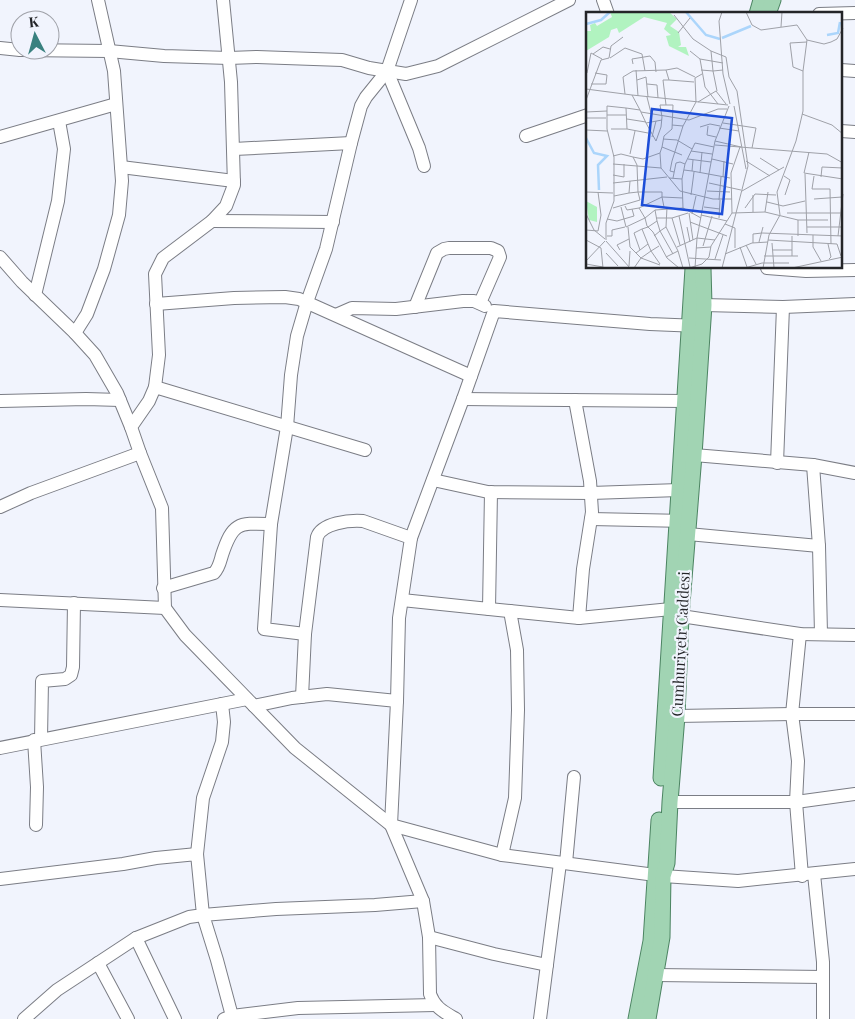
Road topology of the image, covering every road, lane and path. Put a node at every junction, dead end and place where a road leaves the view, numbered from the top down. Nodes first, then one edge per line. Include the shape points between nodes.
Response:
1 (98, 0) edge
2 (223, 0) edge
3 (410, 0) edge
4 (569, 0) edge
5 (603, 0) edge
6 (607, 12) edge
7 (842, 13) edge
8 (855, 13) edge
9 (60, 50) edge
10 (109, 51) junction
11 (229, 58) junction
12 (842, 70) edge
13 (855, 70) edge
14 (386, 71) junction
15 (116, 104) junction
16 (586, 116) edge
17 (59, 121) junction
18 (842, 131) edge
19 (855, 132) edge
20 (526, 136) dead end
21 (0, 137) edge
22 (351, 143) junction
23 (234, 150) junction
24 (424, 166) dead end
25 (121, 167) junction
26 (234, 181) junction
27 (212, 221) junction
28 (332, 222) junction
29 (0, 257) edge
30 (693, 269) edge
31 (703, 269) edge
32 (807, 269) edge
33 (855, 270) edge
34 (35, 295) junction
35 (306, 302) junction
36 (480, 302) junction
37 (156, 304) junction
38 (704, 304) junction
39 (855, 304) edge
40 (415, 307) junction
41 (783, 307) junction
42 (494, 311) junction
43 (336, 315) junction
44 (695, 326) junction
45 (75, 333) junction
46 (471, 376) junction
47 (155, 387) junction
48 (463, 399) junction
49 (120, 400) junction
50 (575, 400) junction
51 (2, 401) dead end
52 (685, 401) junction
53 (130, 427) junction
54 (287, 427) junction
55 (364, 450) dead end
56 (140, 453) junction
57 (688, 456) junction
58 (777, 463) junction
59 (813, 466) junction
60 (855, 473) edge
61 (433, 480) junction
62 (679, 490) junction
63 (491, 492) junction
64 (591, 493) junction
65 (0, 507) edge
66 (591, 519) junction
67 (272, 524) junction
68 (684, 525) junction
69 (411, 538) junction
70 (819, 546) junction
71 (163, 588) junction
72 (0, 600) edge
73 (402, 600) junction
74 (74, 603) junction
75 (165, 608) junction
76 (489, 609) junction
77 (510, 611) junction
78 (676, 613) junction
79 (579, 618) junction
80 (305, 634) junction
81 (800, 634) junction
82 (821, 634) junction
83 (855, 635) edge
84 (302, 697) junction
85 (397, 701) junction
86 (250, 703) junction
87 (222, 704) junction
88 (792, 714) junction
89 (855, 714) edge
90 (678, 716) junction
91 (37, 740) junction
92 (0, 748) edge
93 (574, 777) dead end
94 (855, 794) edge
95 (670, 802) junction
96 (796, 802) junction
97 (36, 825) dead end
98 (391, 825) junction
99 (197, 854) junction
100 (502, 855) junction
101 (563, 863) junction
102 (855, 869) edge
103 (659, 875) junction
104 (808, 875) junction
105 (0, 879) edge
106 (423, 901) junction
107 (203, 915) junction
108 (429, 937) junction
109 (136, 938) junction
110 (98, 963) junction
111 (547, 965) junction
112 (655, 975) junction
113 (823, 977) junction
114 (436, 1005) junction
115 (267, 1015) edge
116 (228, 1018) edge
117 (24, 1019) edge
118 (128, 1019) edge
119 (175, 1019) edge
120 (456, 1019) edge
121 (540, 1019) edge
122 (636, 1019) edge
123 (648, 1019) edge
124 (823, 1019) edge

1 - 10 street
2 - 11 street
3 - 14 street
4 - 14 street via 438,66 406,74
5 - 6 street
7 - 8 street
9 - 10 street
10 - 11 street
10 - 15 street
11 - 14 street via 342,60
11 - 23 street
12 - 13 street
14 - 22 street via 361,106
14 - 24 street
15 - 17 street
15 - 25 street
16 - 20 street
17 - 21 street
17 - 34 street via 64,149 58,201
18 - 19 street
22 - 23 street
22 - 28 street
23 - 26 street
25 - 26 street
25 - 45 street via 119,215 87,314
26 - 27 street via 226,206
27 - 28 street
27 - 37 street via 163,258 155,274
28 - 35 street via 326,249
29 - 34 street
30 - 44 main road
31 - 38 main road
32 - 33 street
34 - 45 street
35 - 37 street via 285,297
35 - 43 street
35 - 54 street via 297,336
36 - 40 street via 468,300
36 - 40 street via 500,257 498,251 491,248 444,248 437,253
36 - 42 street
37 - 47 street via 159,355
38 - 41 street
38 - 44 main road
39 - 41 street
40 - 43 street via 352,308
41 - 58 street
42 - 44 street
42 - 46 street
43 - 46 street
44 - 52 main road
44 - 57 main road
45 - 49 street via 95,355
46 - 48 street
47 - 53 street
47 - 54 street
48 - 50 street
48 - 61 street
49 - 51 street
49 - 53 street
50 - 52 street
50 - 64 street
52 - 57 main road
53 - 56 street
54 - 55 street
54 - 67 street
56 - 65 street
56 - 71 street via 162,508
57 - 58 street
57 - 62 main road
57 - 68 main road
58 - 59 street
59 - 60 street
59 - 70 street
61 - 63 street
61 - 69 street
62 - 64 street
62 - 68 main road
63 - 64 street
63 - 76 street
64 - 66 street
66 - 68 street
66 - 79 street
67 - 71 street via 250,523 237,527 228,537 214,573
67 - 80 street via 264,629
68 - 70 street
68 - 78 main road
69 - 73 street
69 - 80 street via 357,520 322,529 317,537
70 - 82 street
71 - 75 street
72 - 74 street
73 - 76 street
73 - 85 street
74 - 75 street
74 - 91 street via 71,675 65,679 42,681
75 - 86 street via 185,635
76 - 77 street
77 - 79 street
77 - 100 street via 517,650 515,798
78 - 79 street
78 - 81 street
78 - 90 main road, Cumhuriyetr Caddesi
78 - 103 main road
80 - 84 street
81 - 82 street
81 - 88 street
82 - 83 street
84 - 85 street via 328,694
84 - 86 street
85 - 98 street
86 - 87 street
86 - 98 street via 296,748
87 - 91 street
87 - 99 street via 222,742 203,798
88 - 89 street
88 - 90 street
88 - 96 street via 798,761
90 - 95 main road, Cumhuriyetr Caddesi
91 - 92 street
91 - 97 street
93 - 101 street
94 - 96 street
95 - 96 street
95 - 103 main road, Cumhuriyetr Caddesi via 667,863
96 - 104 street
98 - 100 street
98 - 106 street
99 - 105 street
99 - 107 street
100 - 101 street
101 - 103 street
101 - 111 street
102 - 104 street
103 - 104 street via 738,881
103 - 112 main road, Cumhuriyetr Caddesi via 662,937
103 - 122 main road via 651,941
104 - 113 street
106 - 107 street
106 - 108 street
107 - 109 street via 189,917
107 - 116 street via 217,960
108 - 111 street
108 - 114 street via 430,994
109 - 110 street
109 - 119 street
110 - 117 street via 57,990
110 - 118 street
111 - 121 street
112 - 113 street
112 - 123 main road, Cumhuriyetr Caddesi
113 - 124 street
114 - 115 street via 298,1008
114 - 120 street
115 - 116 street

